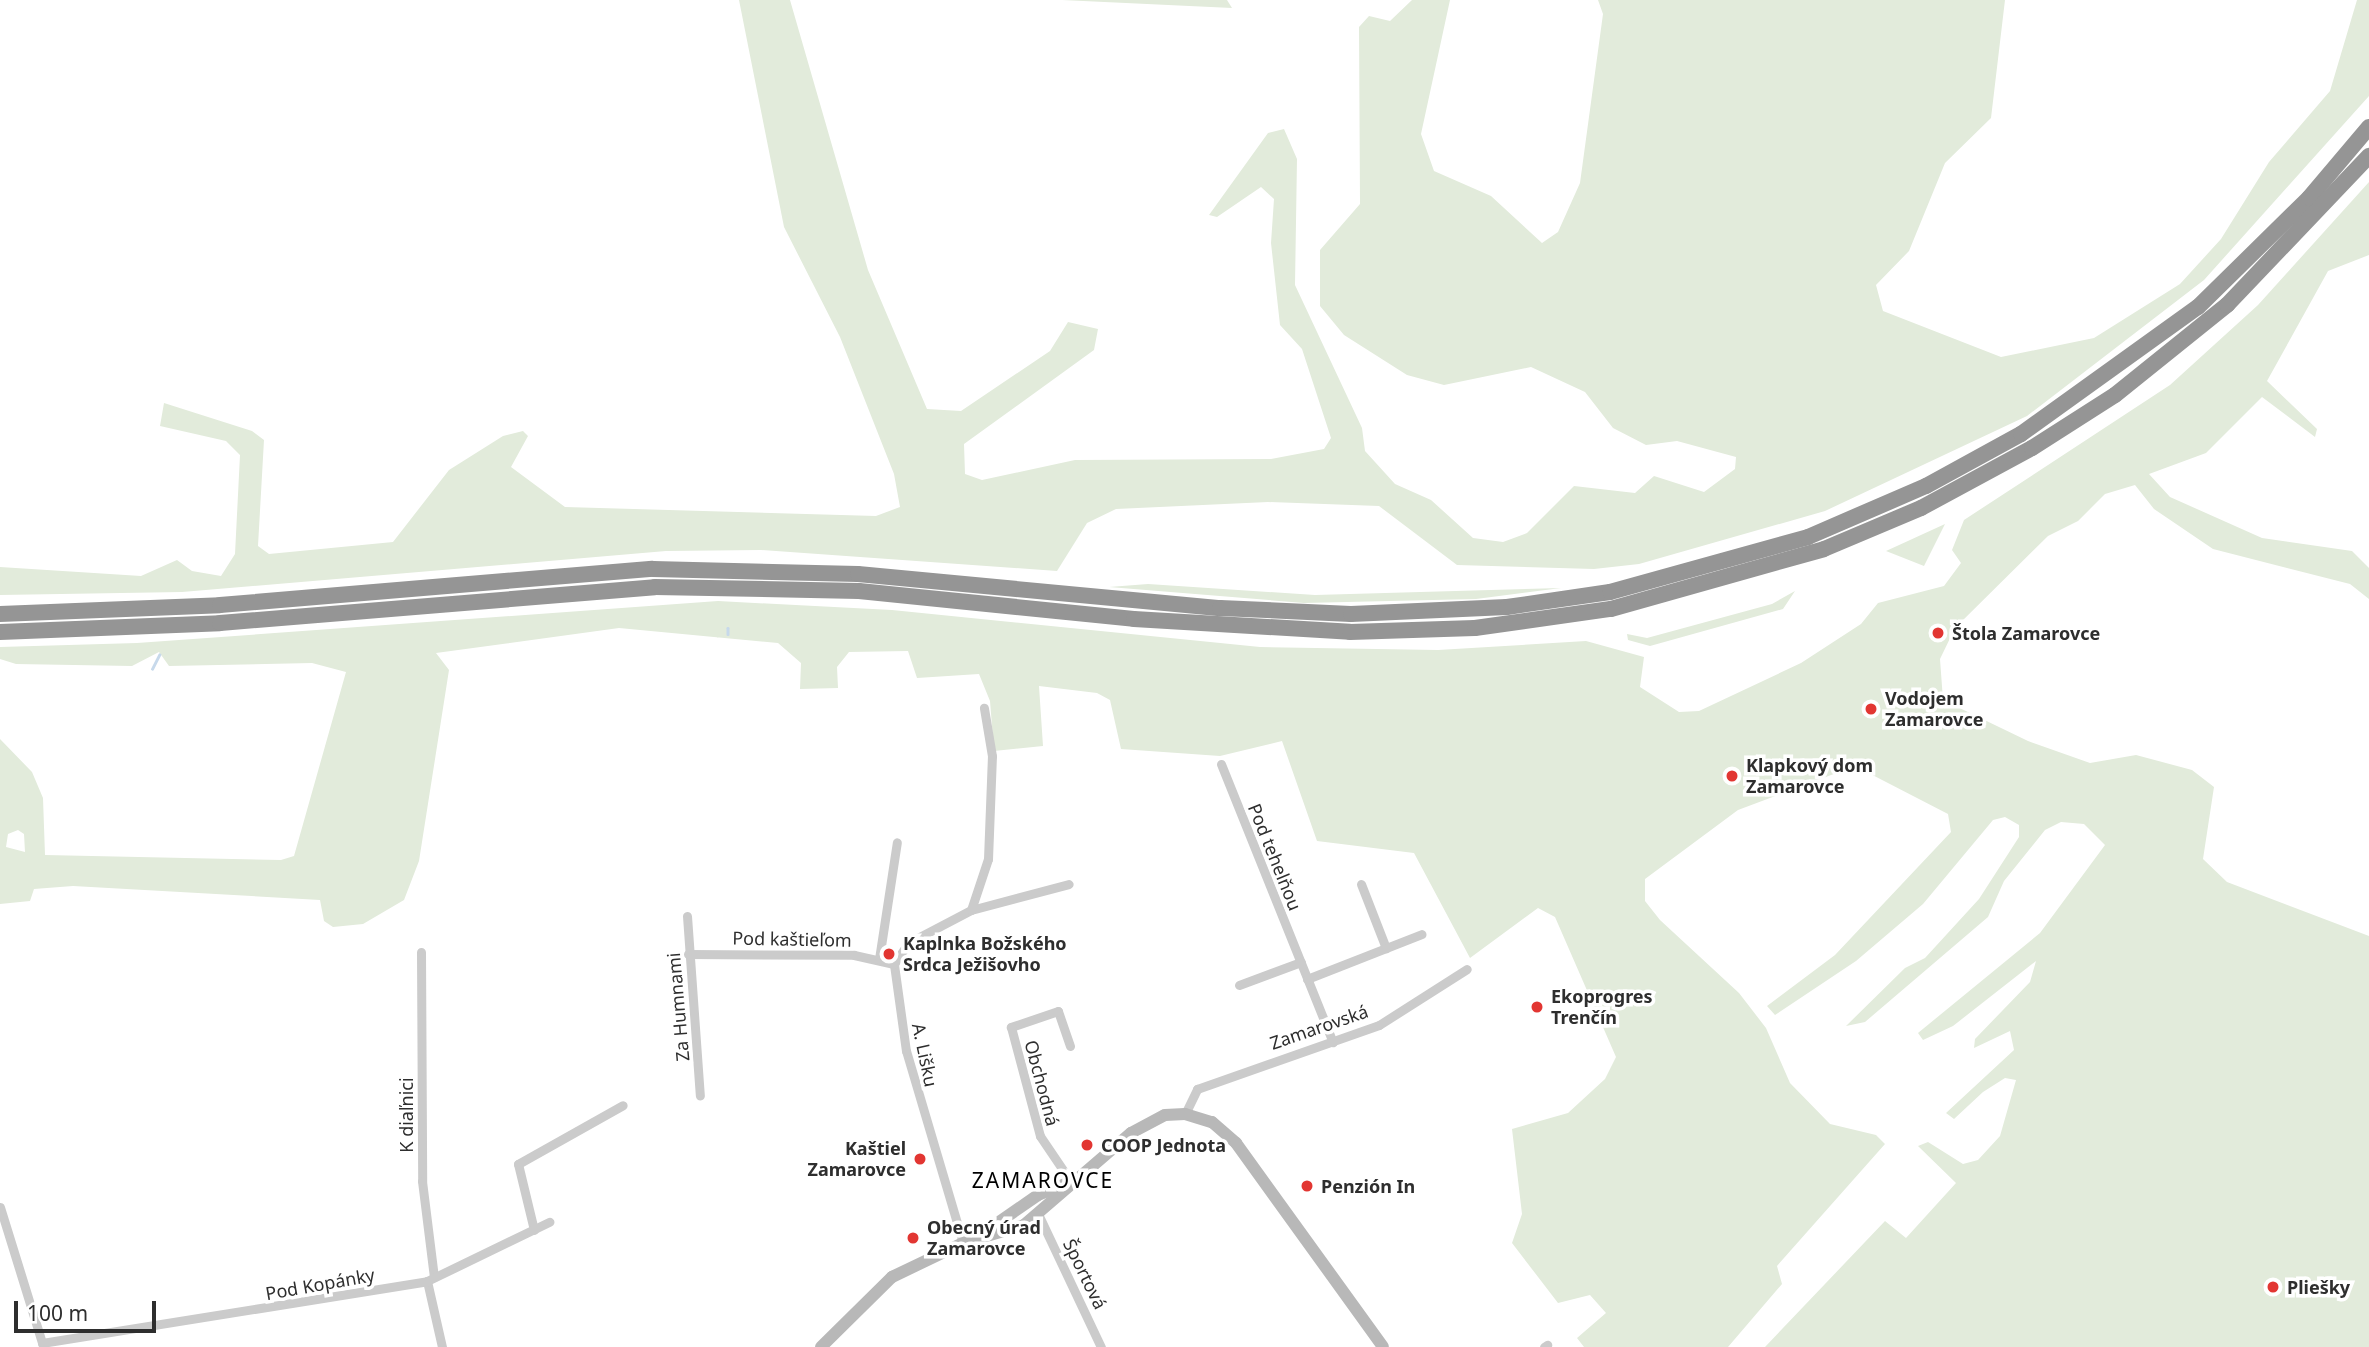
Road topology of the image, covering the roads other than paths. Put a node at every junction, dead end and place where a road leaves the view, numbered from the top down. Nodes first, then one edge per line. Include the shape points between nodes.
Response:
1 (2369, 127) edge
2 (2369, 156) edge
3 (0, 614) edge
4 (0, 632) edge
5 (984, 708) dead end
6 (1221, 764) dead end
7 (897, 842) dead end
8 (1069, 884) dead end
9 (1362, 884) dead end
10 (971, 910) junction
11 (687, 916) dead end
12 (1422, 934) dead end
13 (1386, 948) junction
14 (421, 952) dead end
15 (688, 954) junction
16 (879, 959) junction
17 (1301, 962) junction
18 (894, 964) junction
19 (1467, 969) dead end
20 (1307, 979) junction
21 (1239, 985) dead end
22 (1333, 1042) junction
23 (1070, 1046) dead end
24 (700, 1096) dead end
25 (623, 1105) dead end
26 (1185, 1114) junction
27 (1071, 1182) junction
28 (0, 1207) edge
29 (1039, 1216) junction
30 (549, 1222) dead end
31 (534, 1230) junction
32 (968, 1242) junction
33 (430, 1279) junction
34 (43, 1345) edge
35 (442, 1347) edge
36 (821, 1347) edge
37 (1101, 1347) edge
38 (1383, 1347) edge

1 - 3 highway via 2309,198 2198,307 2021,435 1926,486 1808,537 1609,592 1456,611 1312,613 858,574 653,569 194,607
2 - 4 highway via 2227,305 2115,395 2032,448 1922,508 1824,549 1611,609 1475,628 1350,632 1159,621 859,591 654,587 180,625
5 - 10 street via 992,756 988,859
6 - 17 street, Pod tehelňou
7 - 16 street
8 - 10 street
9 - 13 street
10 - 18 street via 908,943
11 - 15 street, Za Humnami
12 - 13 street
13 - 20 street
14 - 33 street, K diaľnici via 422,1181
15 - 16 street, Pod kaštieľom
15 - 24 street, Za Humnami
16 - 18 street, Pod kaštieľom
17 - 20 street, Pod tehelňou
17 - 21 street
18 - 32 street, A. Lišku via 906,1051
19 - 22 street, Zamarovská via 1405,1012
20 - 22 street, Pod tehelňou
22 - 26 street, Zamarovská via 1197,1089
23 - 27 street, Obchodná via 1058,1011 1011,1027 1040,1136
25 - 31 street via 518,1164
26 - 27 main road via 1144,1125
26 - 38 main road via 1212,1122 1236,1143
27 - 29 main road
27 - 32 main road via 1038,1195
28 - 34 street, Pod Kopánky
29 - 32 main road
29 - 37 street, Športová
30 - 31 street, Pod Kopánky
31 - 33 street, Pod Kopánky
32 - 36 main road via 892,1277
33 - 34 street, Pod Kopánky
33 - 35 street, K diaľnici

